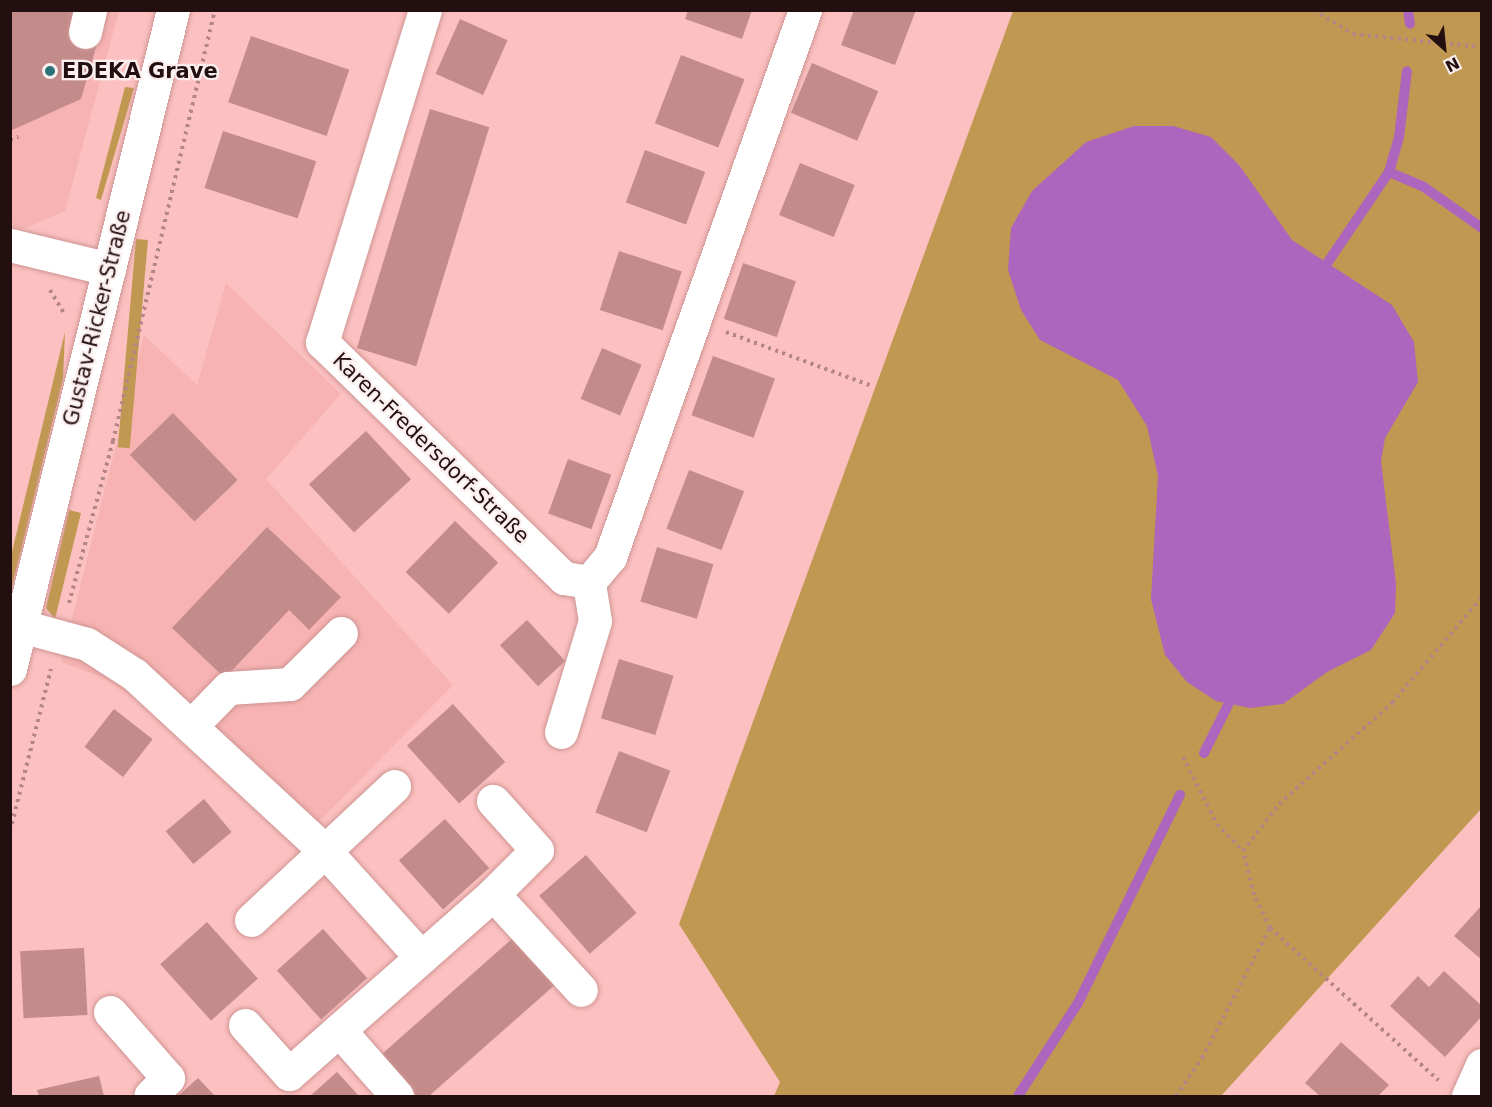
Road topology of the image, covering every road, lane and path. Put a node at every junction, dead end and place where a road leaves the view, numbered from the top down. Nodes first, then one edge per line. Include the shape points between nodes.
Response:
1 (173, 10) edge
2 (215, 10) edge
3 (425, 10) edge
4 (805, 10) edge
5 (1314, 10) edge
6 (1482, 47) edge
7 (18, 137) dead end
8 (10, 140) edge
9 (10, 245) edge
10 (109, 269) junction
11 (694, 320) junction
12 (872, 386) dead end
13 (589, 582) junction
14 (1482, 597) edge
15 (21, 626) junction
16 (341, 633) dead end
17 (60, 635) junction
18 (10, 669) edge
19 (191, 726) junction
20 (561, 732) dead end
21 (1182, 757) dead end
22 (394, 786) dead end
23 (493, 801) dead end
24 (10, 831) edge
25 (1243, 851) junction
26 (326, 852) junction
27 (493, 894) junction
28 (251, 920) dead end
29 (1270, 928) junction
30 (421, 957) junction
31 (581, 990) dead end
32 (110, 1012) dead end
33 (245, 1025) dead end
34 (339, 1030) junction
35 (1482, 1065) edge
36 (1456, 1091) edge
37 (150, 1096) edge
38 (397, 1096) edge
39 (1176, 1096) edge

1 - 10 street, Gustav-Ricker-Straße
2 - 17 path via 113,441
3 - 13 street, Karen-Fredersdorf-Straße via 322,342 564,578
4 - 11 street
5 - 6 path via 1353,34
7 - 8 path
9 - 10 street
10 - 15 street, Gustav-Ricker-Straße
11 - 12 path
11 - 13 street via 610,557
13 - 20 street via 595,621
14 - 25 path via 1392,703 1279,804
15 - 17 street
15 - 18 street, Gustav-Ricker-Straße
16 - 19 street via 290,684 228,688
17 - 19 street via 87,644 119,663
17 - 24 path
19 - 26 street
21 - 25 path via 1217,824
22 - 26 street
23 - 27 street via 537,850
25 - 29 path via 1254,895
26 - 28 street
26 - 30 street
27 - 30 street
27 - 31 street
29 - 36 path
29 - 39 path via 1202,1058
30 - 34 street
32 - 37 street via 168,1078
33 - 34 street via 289,1074
34 - 38 street
35 - 36 street

